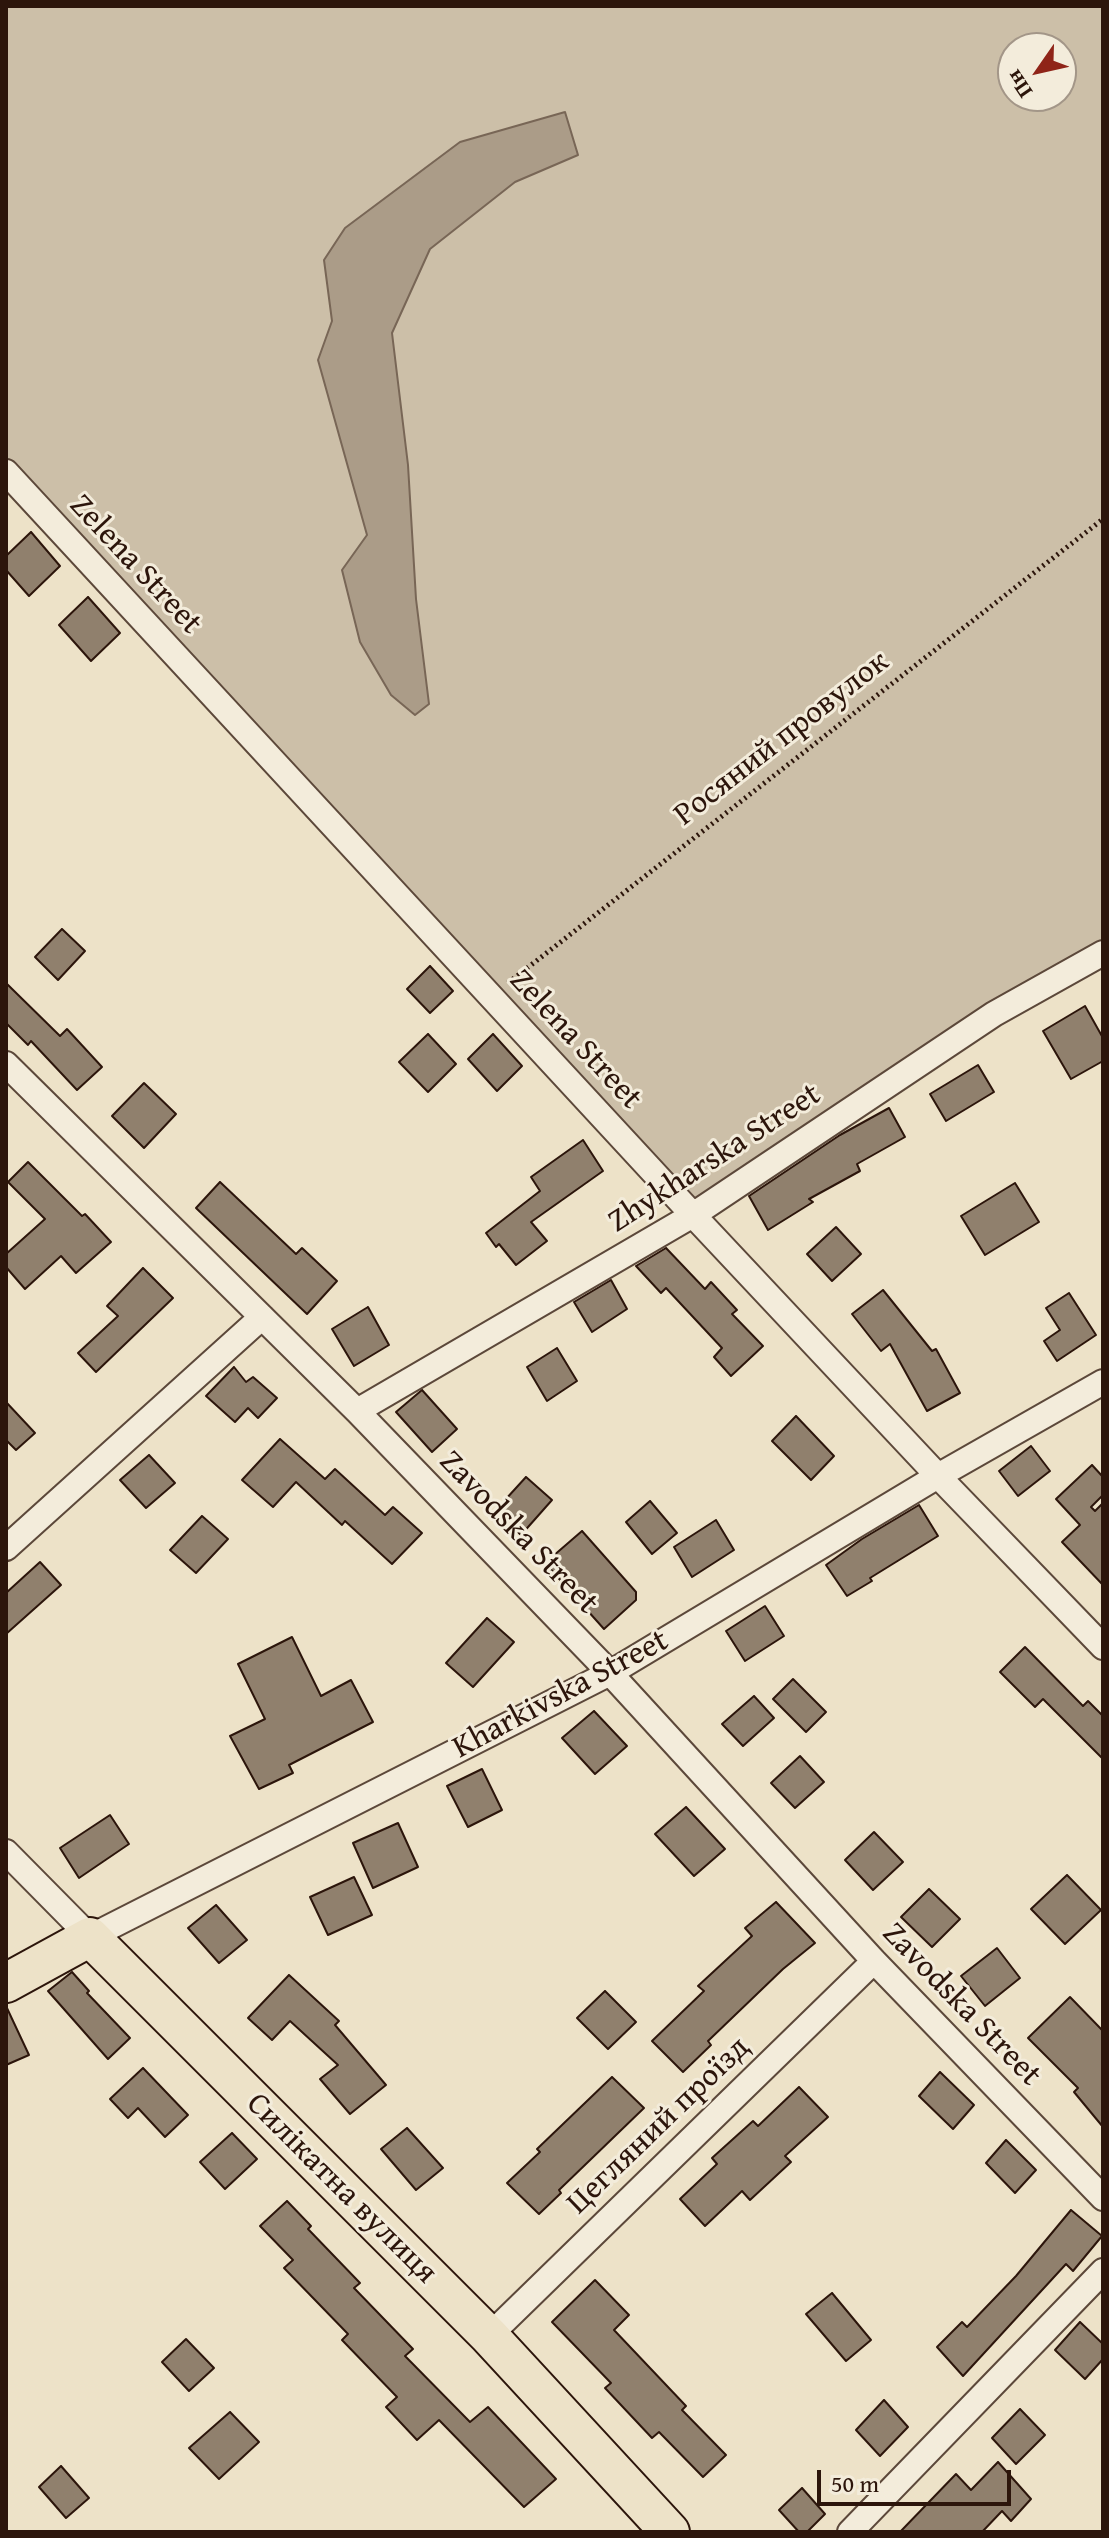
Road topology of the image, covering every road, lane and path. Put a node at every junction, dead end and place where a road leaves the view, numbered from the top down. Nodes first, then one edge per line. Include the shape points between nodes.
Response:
1 (6, 472) edge
2 (1103, 519) edge
3 (1103, 953) edge
4 (491, 996) junction
5 (6, 1064) edge
6 (693, 1215) junction
7 (262, 1317) junction
8 (1103, 1382) edge
9 (357, 1411) junction
10 (938, 1476) junction
11 (6, 1548) edge
12 (1103, 1647) edge
13 (610, 1673) junction
14 (6, 1852) edge
15 (90, 1937) junction
16 (874, 1961) junction
17 (6, 1983) edge
18 (1103, 2198) edge
19 (1103, 2271) edge
20 (489, 2336) junction
21 (670, 2532) edge
22 (850, 2532) edge

1 - 4 street, Zelena Street
2 - 4 path, Росяний провулок
3 - 6 street, Zhykharska Street via 994,1014
4 - 6 street, Zelena Street
5 - 7 street, Zavodska Street
6 - 9 street, Zhykharska Street
6 - 10 street, Zelena Street
7 - 9 street, Zavodska Street
7 - 11 street
8 - 10 street, Kharkivska Street
9 - 13 street, Zavodska Street
10 - 12 street, Zelena Street
10 - 13 street, Kharkivska Street
13 - 15 street, Kharkivska Street
13 - 16 street, Zavodska Street
14 - 15 street, Силікатна вулиця
15 - 17 main road, Kharkivska Street
15 - 20 main road, Силікатна вулиця
16 - 18 street, Zavodska Street
16 - 20 street, Цегляний проїзд
19 - 22 street
20 - 21 main road, Силікатна вулиця

